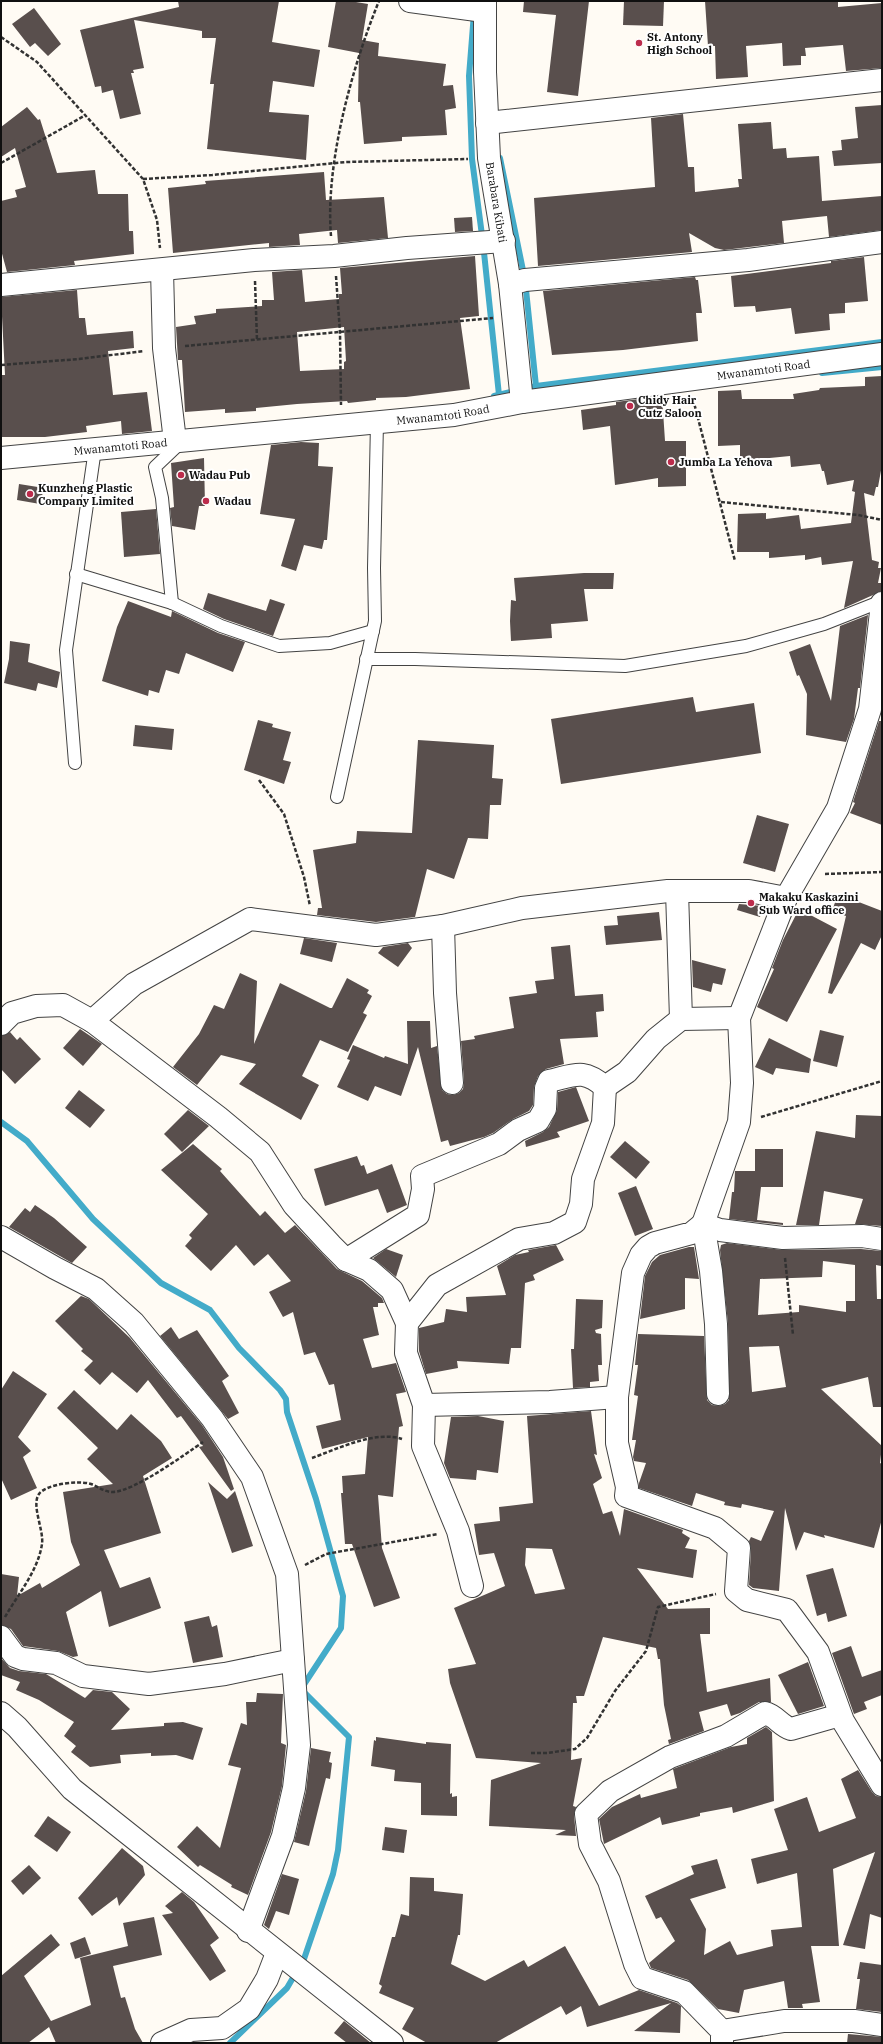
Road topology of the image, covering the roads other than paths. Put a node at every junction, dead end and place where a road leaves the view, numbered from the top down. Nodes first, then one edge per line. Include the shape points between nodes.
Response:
1 (410, 1) edge
2 (484, 6) edge
3 (882, 80) edge
4 (487, 123) junction
5 (504, 240) junction
6 (882, 242) edge
7 (162, 270) junction
8 (510, 284) junction
9 (1, 285) edge
10 (882, 354) edge
11 (522, 402) junction
12 (377, 422) junction
13 (175, 441) junction
14 (95, 449) junction
15 (1, 458) edge
16 (76, 574) junction
17 (882, 602) edge
18 (172, 603) junction
19 (374, 631) junction
20 (366, 659) junction
21 (76, 763) dead end
22 (336, 797) dead end
23 (677, 891) junction
24 (786, 898) junction
25 (443, 926) junction
26 (739, 1018) junction
27 (681, 1019) junction
28 (92, 1021) junction
29 (1, 1024) edge
30 (452, 1083) dead end
31 (605, 1087) junction
32 (703, 1224) junction
33 (1, 1237) edge
34 (882, 1240) edge
35 (346, 1260) junction
36 (407, 1323) junction
37 (718, 1394) dead end
38 (617, 1397) junction
39 (424, 1405) junction
40 (472, 1586) dead end
41 (2, 1628) edge
42 (293, 1660) junction
43 (840, 1715) junction
44 (6, 1725) edge
45 (882, 1786) edge
46 (248, 1931) junction
47 (283, 1958) junction
48 (882, 2025) edge
49 (722, 2037) edge
50 (162, 2043) edge
51 (392, 2043) edge

1 - 2 street
2 - 4 street, Barabara Kibati
3 - 4 street
4 - 5 street, Barabara Kibati via 491,180
5 - 7 street
5 - 8 street, Barabara Kibati
6 - 8 street via 748,260 525,280
7 - 9 street
7 - 13 street via 164,348
8 - 11 street, Barabara Kibati
10 - 11 street, Mwanamtoti Road
11 - 12 street, Mwanamtoti Road via 454,415
12 - 13 street, Mwanamtoti Road
12 - 19 lane
13 - 14 street, Mwanamtoti Road
13 - 18 lane via 175,448 156,467 162,498
14 - 15 street, Mwanamtoti Road
14 - 16 lane
16 - 18 lane
16 - 21 lane via 66,650
17 - 20 lane via 824,624 746,646 625,666
17 - 24 street via 870,709 838,808
18 - 19 lane via 221,626 279,646 330,643
19 - 20 lane
20 - 22 lane
23 - 24 street via 749,891
23 - 25 street via 522,908
23 - 27 street
24 - 26 street
25 - 28 street via 376,935 250,919 134,984
25 - 30 street
26 - 27 street
26 - 32 street via 742,1083 739,1122
27 - 31 street via 656,1039 627,1072
28 - 29 street via 63,1005 36,1006 12,1013
28 - 35 street via 260,1152 294,1205
31 - 35 street via 593,1077 580,1074 549,1081 545,1109 538,1121 518,1130 498,1144 422,1176 423,1189 418,1215
31 - 36 street via 603,1123 583,1179 581,1204 575,1222 554,1233 519,1240 437,1285
32 - 34 street via 720,1230 783,1238 862,1236
32 - 37 street via 716,1324
32 - 38 street via 692,1233 655,1243 641,1255 633,1273
33 - 42 street via 96,1289 134,1323 221,1430 252,1477 287,1574
35 - 36 street via 369,1270 392,1290
36 - 39 street via 406,1353
38 - 39 street via 550,1402
38 - 43 street via 617,1443 627,1487 626,1496 715,1528 739,1548 736,1591 747,1600 787,1610 818,1652
39 - 40 street via 423,1446 458,1531
41 - 42 street via 15,1656 56,1663 83,1676 149,1684 225,1674
42 - 46 street via 299,1745 294,1788 283,1836
43 - 45 street
43 - 49 street via 791,1729 765,1713 726,1736 670,1757 610,1791 586,1814 590,1844 609,1881 635,1964 642,1978 684,1992
44 - 46 street via 72,1789
46 - 47 street
47 - 50 street via 266,1979 249,2009 222,2028 191,2030
47 - 51 street
48 - 49 street via 854,2021 784,2021

